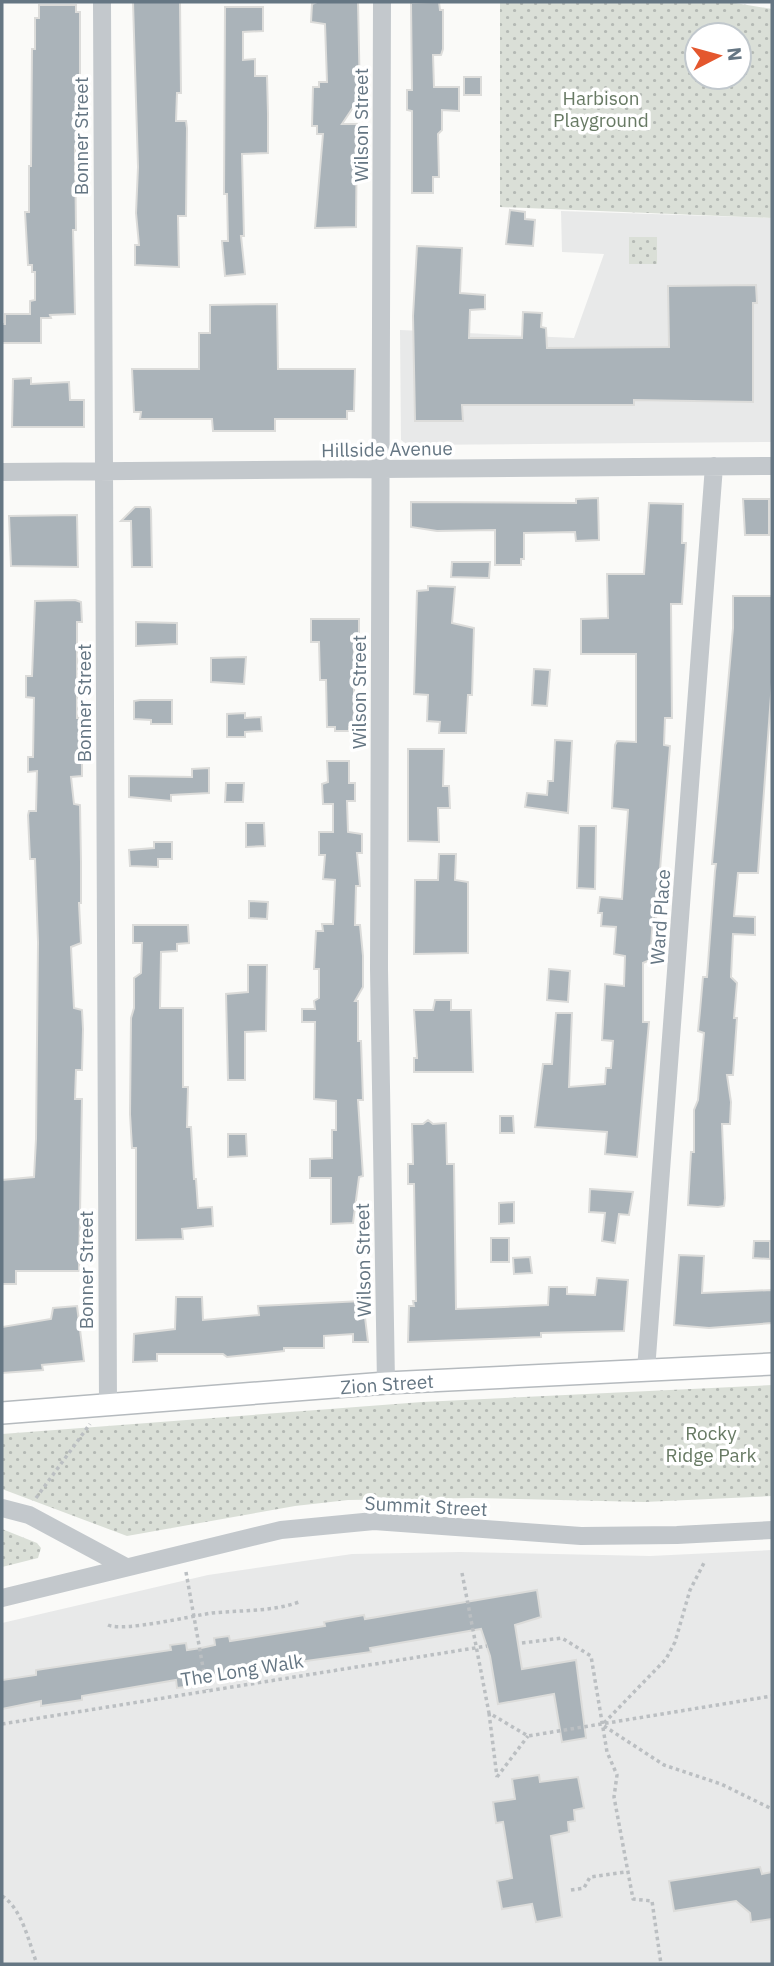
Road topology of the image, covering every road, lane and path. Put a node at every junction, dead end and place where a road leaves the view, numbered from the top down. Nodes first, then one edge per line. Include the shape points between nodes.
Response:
1 (102, 2) edge
2 (382, 2) edge
3 (714, 466) junction
4 (772, 466) edge
5 (381, 470) junction
6 (2, 472) edge
7 (104, 472) junction
8 (772, 1364) edge
9 (646, 1370) junction
10 (386, 1383) junction
11 (108, 1405) junction
12 (2, 1413) edge
13 (89, 1426) dead end
14 (36, 1498) dead end
15 (2, 1508) edge
16 (772, 1530) edge
17 (705, 1561) dead end
18 (124, 1566) junction
19 (186, 1572) dead end
20 (462, 1573) dead end
21 (2, 1598) edge
22 (299, 1602) dead end
23 (196, 1616) junction
24 (108, 1625) dead end
25 (522, 1643) dead end
26 (487, 1646) dead end
27 (475, 1647) junction
28 (207, 1690) junction
29 (772, 1696) edge
30 (489, 1713) junction
31 (2, 1724) edge
32 (603, 1725) junction
33 (528, 1736) junction
34 (772, 1809) edge
35 (626, 1872) junction
36 (571, 1889) dead end
37 (2, 1896) edge
38 (37, 1964) edge
39 (662, 1964) edge

1 - 7 street, Bonner Street
2 - 5 street, Wilson Street
3 - 4 street, Hillside Avenue
3 - 5 street, Hillside Avenue
3 - 9 street, Ward Place
5 - 7 street, Hillside Avenue
5 - 10 street, Wilson Street via 379,969
6 - 7 street, Hillside Avenue
7 - 11 street, Bonner Street
8 - 9 main road, Zion Street
9 - 10 main road, Zion Street
10 - 11 main road, Zion Street
11 - 12 main road, Zion Street
13 - 14 path
15 - 18 street via 29,1515
16 - 18 street, Summit Street via 582,1536 374,1521 281,1530
17 - 32 path via 666,1659
18 - 21 street, Summit Street
19 - 23 path
20 - 27 path
22 - 23 path via 275,1609
23 - 24 path via 167,1623
23 - 28 path
25 - 32 path via 562,1637 591,1656
26 - 27 path, The Long Walk
27 - 28 path, The Long Walk
27 - 30 path
28 - 31 path, The Long Walk
29 - 32 path
30 - 33 path
30 - 33 path via 497,1777
32 - 33 path
32 - 34 path via 664,1765 721,1784
32 - 35 path via 617,1775 614,1797
35 - 36 path via 590,1877 584,1888
35 - 39 path via 632,1899 652,1901
37 - 38 path via 19,1917

